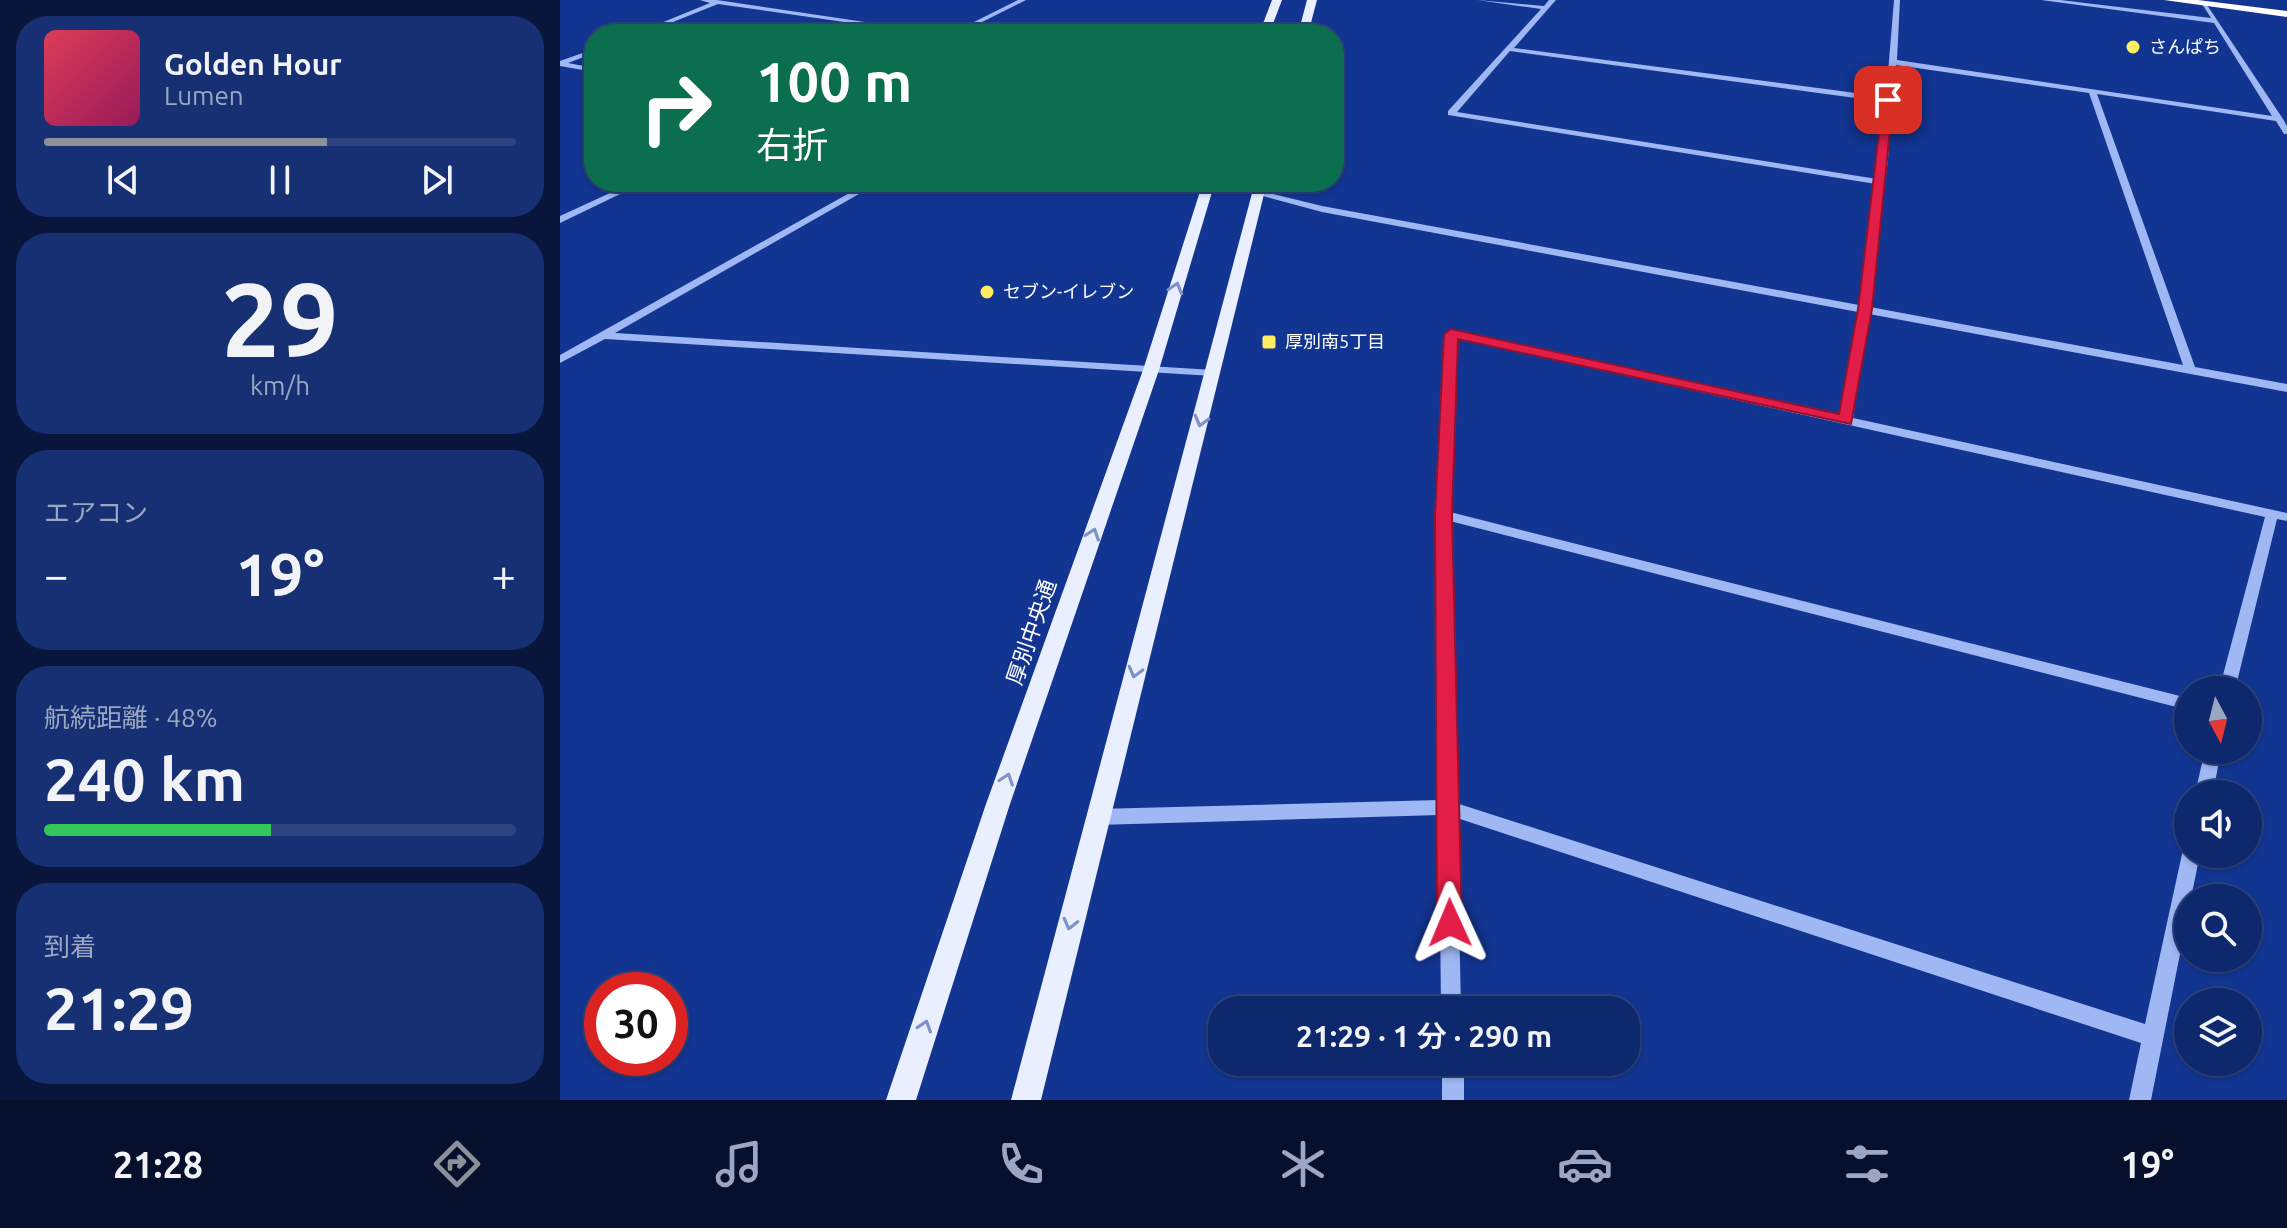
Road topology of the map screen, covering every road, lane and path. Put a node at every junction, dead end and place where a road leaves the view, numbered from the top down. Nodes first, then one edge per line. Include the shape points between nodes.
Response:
1 (703, 0) edge
2 (1023, 0) edge
3 (1277, 0) edge
4 (1312, 0) edge
5 (1480, 0) edge
6 (1553, 0) edge
7 (1897, 0) edge
8 (2044, 0) edge
9 (2170, 0) edge
10 (2263, 0) edge
11 (720, 1) edge
12 (2287, 3) edge
13 (2205, 4) junction
14 (1546, 8) junction
15 (2287, 14) edge
16 (2216, 21) junction
17 (662, 24) edge
18 (875, 24) edge
19 (974, 24) edge
20 (1268, 24) edge
21 (1306, 24) edge
22 (1508, 49) junction
23 (584, 55) edge
24 (1893, 62) junction
25 (560, 64) edge
26 (584, 68) edge
27 (2092, 92) junction
28 (1888, 100) junction
29 (2279, 119) junction
30 (2287, 132) edge
31 (1879, 182) junction
32 (620, 192) edge
33 (858, 192) edge
34 (1209, 192) edge
35 (1258, 192) edge
36 (1279, 192) edge
37 (560, 220) edge
38 (1865, 309) junction
39 (604, 336) junction
40 (560, 360) edge
41 (1151, 370) junction
42 (2190, 370) junction
43 (1213, 373) junction
44 (2287, 388) edge
45 (1846, 421) junction
46 (1443, 515) junction
47 (2279, 516) edge
48 (2231, 676) edge
49 (2174, 700) edge
50 (1447, 807) junction
51 (1097, 817) junction
52 (2188, 868) edge
53 (1451, 996) edge
54 (2153, 1037) junction
55 (1453, 1076) edge
56 (901, 1100) edge
57 (1026, 1100) edge
58 (1453, 1100) edge
59 (2140, 1100) edge

1 - 11 street
2 - 19 street
3 - 20 main road
4 - 21 main road
5 - 14 street
6 - 14 street
7 - 24 street
8 - 16 street
9 - 13 highway
10 - 12 highway
11 - 17 street
11 - 18 street
13 - 15 highway
13 - 16 street
14 - 22 street
16 - 29 street
22 - 28 street
22 - 31 street via 1451,113
23 - 25 street
24 - 27 street
24 - 28 street
25 - 26 street
27 - 29 street
27 - 42 street
28 - 31 street
29 - 30 street
31 - 38 street
32 - 37 street
33 - 39 street
41 -> 34 main road, 厚別中央通
35 - 43 main road
36 - 38 street
38 - 42 street
38 - 45 street
39 - 40 street
39 - 41 street
41 - 43 street
56 -> 41 main road, 厚別中央通 via 998,804
42 - 44 street
43 -> 51 main road
45 - 46 street via 1451,334
45 - 47 street
46 - 49 street
46 - 50 street
47 - 48 street
50 - 51 street
50 - 53 street
50 - 54 street
51 -> 57 main road
52 - 54 street
54 - 59 street
55 - 58 street

